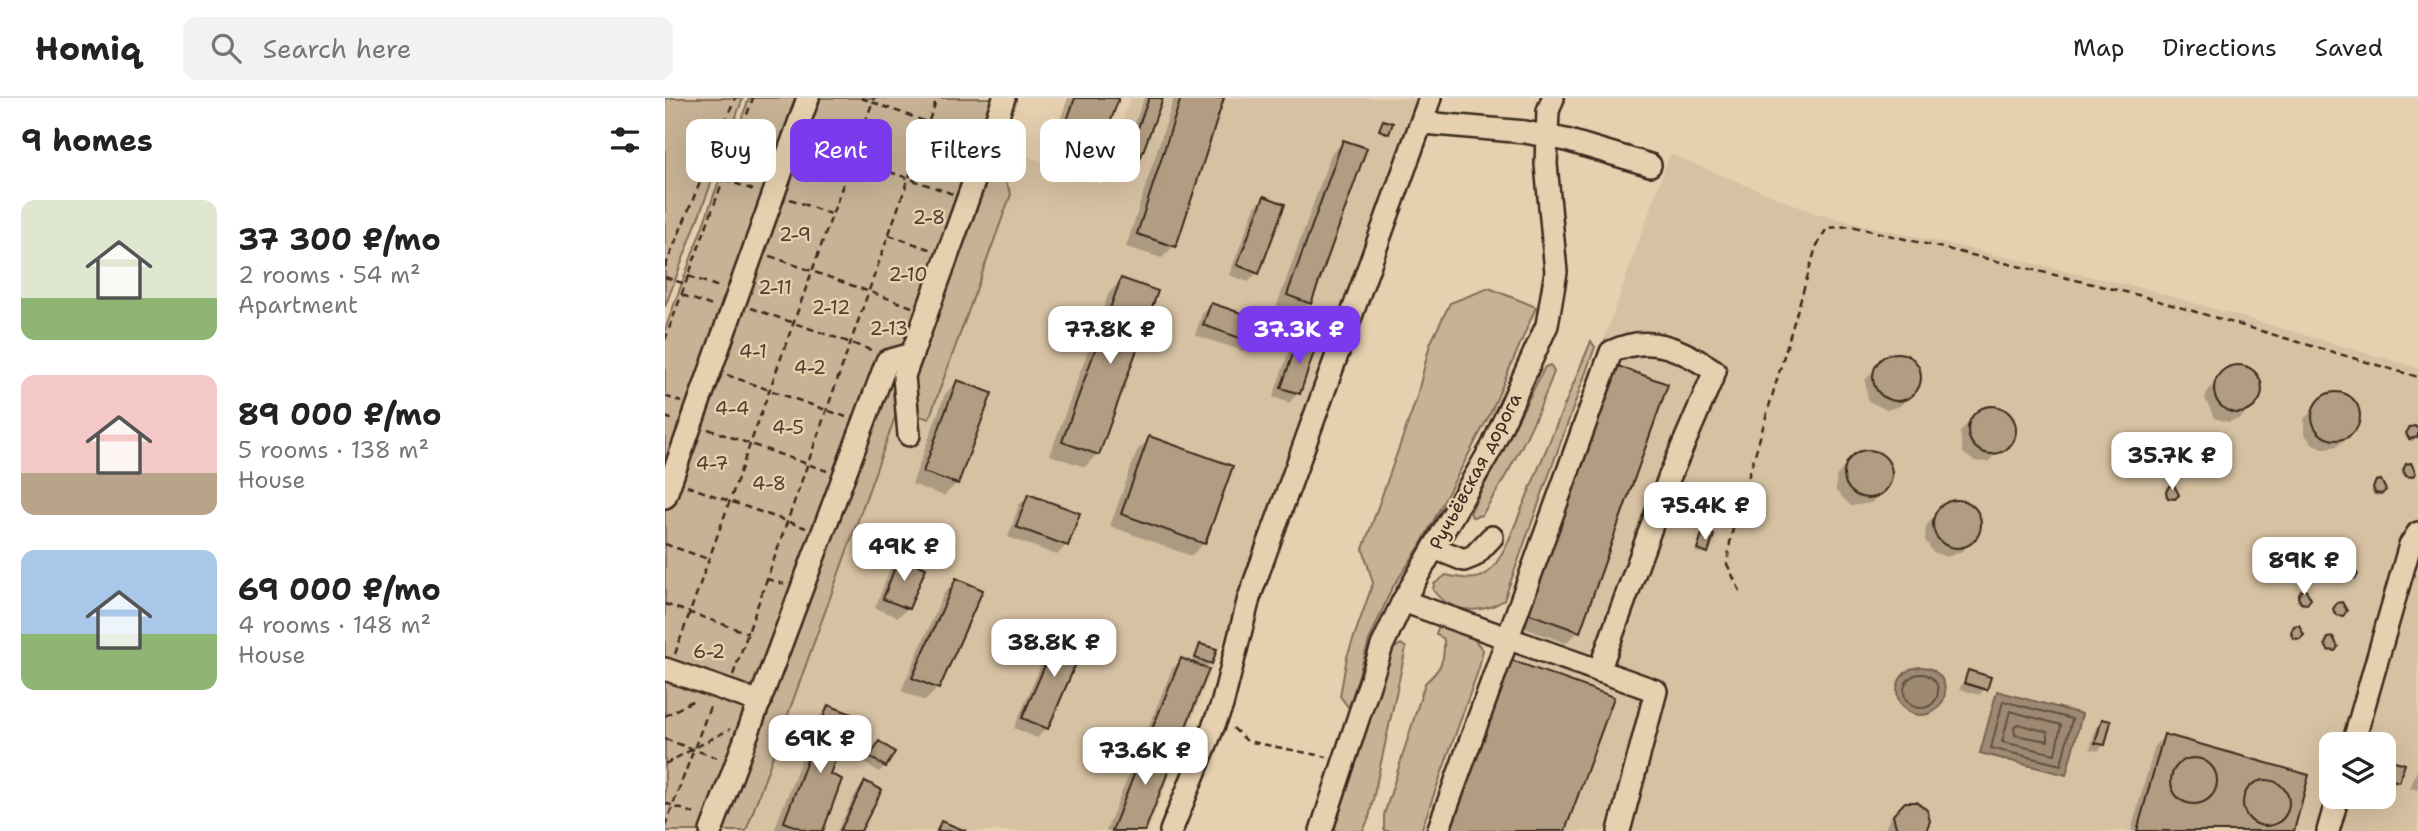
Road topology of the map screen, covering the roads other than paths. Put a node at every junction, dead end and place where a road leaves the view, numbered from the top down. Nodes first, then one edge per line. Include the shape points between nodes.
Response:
1 (808, 98) edge
2 (1004, 98) edge
3 (1430, 98) edge
4 (1553, 98) edge
5 (1424, 123) junction
6 (1545, 136) junction
7 (1650, 165) dead end
8 (902, 355) junction
9 (909, 435) dead end
10 (668, 489) edge
11 (2418, 533) edge
12 (1492, 537) dead end
13 (1434, 548) junction
14 (1403, 601) junction
15 (1507, 639) junction
16 (667, 670) edge
17 (1599, 671) junction
18 (760, 702) junction
19 (2356, 732) edge
20 (2334, 809) edge
21 (713, 826) edge
22 (1171, 831) edge
23 (1321, 831) edge
24 (1438, 831) edge
25 (1619, 831) edge
26 (2328, 831) edge

1 - 10 street
2 - 8 street via 927,313
3 - 5 street
4 - 6 street, Ручьёвская дорога
5 - 6 street
5 - 22 street via 1249,598 1221,705
6 - 7 street
6 - 13 street, Ручьёвская дорога via 1556,272 1548,325 1492,447
8 - 9 street
8 - 18 street via 887,361
11 - 19 street via 2410,545
12 - 13 street via 1464,560
13 - 14 street, Ручьёвская дорога
14 - 15 street
14 - 23 street, Ручьёвская дорога via 1382,646
15 - 17 street
15 - 17 street via 1611,352 1644,341 1663,346 1715,371 1669,478
15 - 24 street
16 - 18 street
17 - 25 street via 1656,691
18 - 21 street
20 - 26 street

